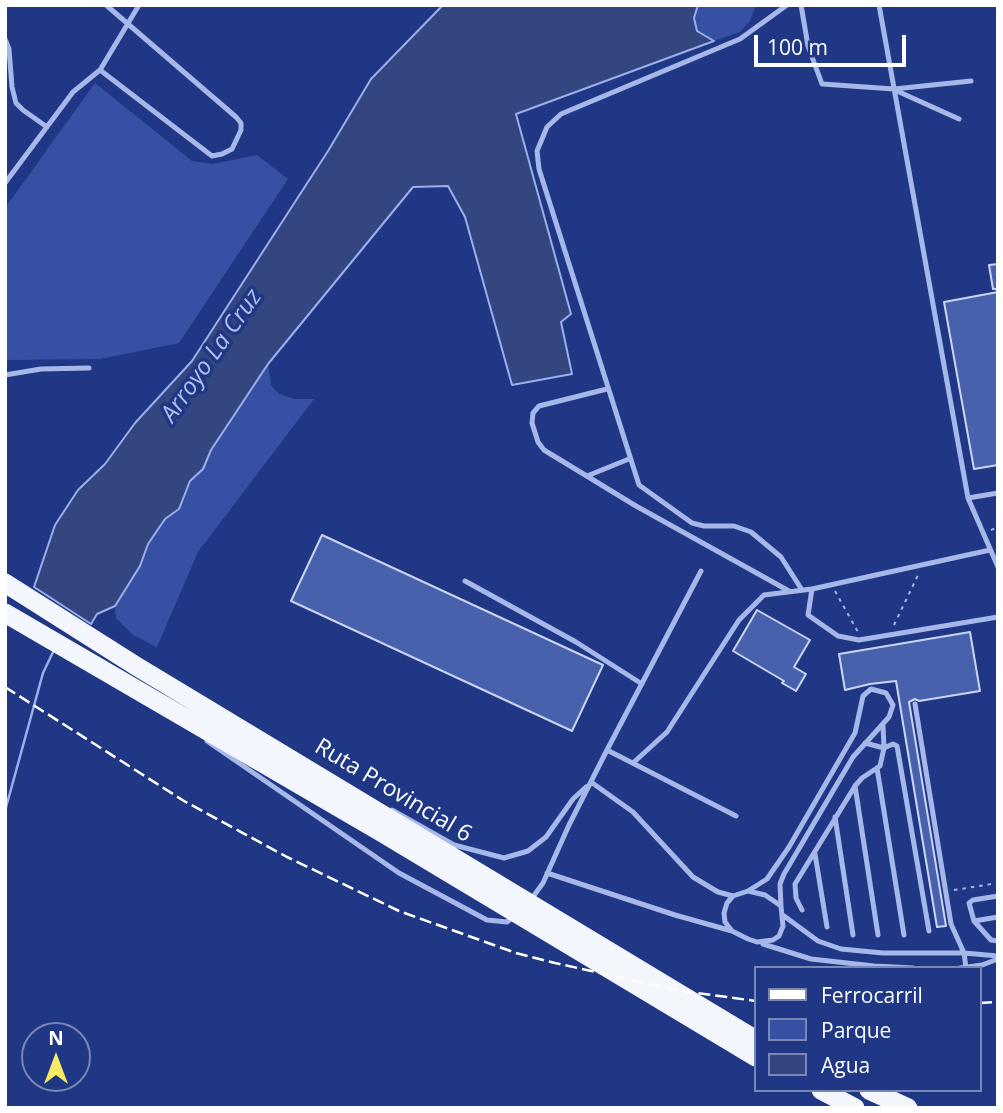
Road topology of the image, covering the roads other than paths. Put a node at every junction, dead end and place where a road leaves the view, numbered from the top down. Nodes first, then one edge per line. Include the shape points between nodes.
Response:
1 (107, 5) edge
2 (139, 5) edge
3 (787, 5) edge
4 (800, 5) edge
5 (879, 5) edge
6 (128, 24) junction
7 (5, 39) edge
8 (100, 70) junction
9 (971, 81) dead end
10 (894, 89) junction
11 (959, 119) dead end
12 (47, 127) junction
13 (5, 183) edge
14 (89, 368) dead end
15 (5, 375) edge
16 (607, 389) junction
17 (629, 459) junction
18 (587, 476) junction
19 (998, 493) edge
20 (968, 498) junction
21 (990, 550) junction
22 (998, 567) edge
23 (701, 570) dead end
24 (465, 581) dead end
25 (10, 585) edge
26 (812, 589) junction
27 (802, 590) junction
28 (790, 591) junction
29 (5, 614) edge
30 (998, 617) edge
31 (124, 684) junction
32 (642, 684) junction
33 (915, 704) dead end
34 (883, 726) junction
35 (253, 736) junction
36 (866, 743) junction
37 (884, 748) junction
38 (607, 750) junction
39 (633, 763) junction
40 (877, 768) junction
41 (340, 780) dead end
42 (591, 782) junction
43 (855, 786) junction
44 (736, 816) dead end
45 (835, 817) junction
46 (386, 819) junction
47 (815, 854) junction
48 (547, 873) junction
49 (748, 891) junction
50 (733, 896) junction
51 (998, 896) edge
52 (781, 906) junction
53 (802, 910) dead end
54 (784, 916) junction
55 (998, 917) edge
56 (974, 921) junction
57 (827, 928) dead end
58 (929, 930) dead end
59 (732, 931) junction
60 (853, 935) dead end
61 (878, 935) dead end
62 (904, 935) dead end
63 (998, 941) edge
64 (757, 942) junction
65 (964, 953) junction
66 (998, 958) edge
67 (874, 966) edge
68 (966, 966) edge
69 (977, 966) edge
70 (754, 1052) edge
71 (811, 1092) edge
72 (825, 1092) edge
73 (857, 1092) edge
74 (873, 1092) edge
75 (835, 1108) edge
76 (855, 1108) edge
77 (888, 1108) edge
78 (908, 1108) edge

1 - 6 lane
2 - 6 lane
3 - 16 lane via 740,39 561,114 541,139 539,169
4 - 10 lane via 821,84
5 - 10 lane
6 - 8 lane
6 - 8 lane via 241,123 232,149 212,156
7 - 12 lane via 16,103
8 - 12 lane via 73,92
9 - 10 lane
10 - 11 lane
10 - 20 lane
12 - 13 lane
14 - 15 lane
16 - 17 lane
16 - 18 lane via 539,406 533,414 534,432 544,450
17 - 18 lane
17 - 27 lane via 639,485 692,523 751,532 781,557
18 - 28 lane
19 - 20 lane
20 - 21 lane
21 - 22 lane
21 - 26 lane
23 - 32 lane
24 - 32 lane
25 - 35 highway, Ruta Provincial 6
26 - 27 lane
26 - 30 lane via 808,615 838,636 863,639
27 - 28 lane
28 - 39 lane via 764,595 739,620 667,732
29 - 31 highway, Ruta Provincial 6
31 - 46 highway, Ruta Provincial 6
31 - 48 lane via 349,841 487,920 507,922 523,910
32 - 38 lane
33 - 65 lane via 951,924
34 - 36 lane
34 - 37 lane
34 - 49 lane via 893,705 886,693 871,689 863,696 855,733 789,847 766,880
35 - 41 lane
35 - 46 highway, Ruta Provincial 6
36 - 37 lane
36 - 52 lane via 853,757 784,874
37 - 40 lane
37 - 58 lane via 897,746
38 - 39 lane
38 - 42 lane
39 - 44 lane
40 - 43 lane
40 - 62 lane
42 - 46 lane via 546,837 528,851 504,858
42 - 48 lane
42 - 50 lane via 633,812 693,877
43 - 45 lane
43 - 61 lane
45 - 47 lane
45 - 60 lane
46 - 70 highway, Ruta Provincial 6
47 - 53 lane via 795,884
47 - 57 lane
48 - 59 lane
49 - 50 lane
49 - 52 lane
50 - 59 lane via 724,913
51 - 56 lane via 969,903
52 - 54 lane
54 - 64 lane via 779,936
54 - 65 lane via 818,941 841,949
55 - 56 lane
56 - 63 lane via 990,940
59 - 64 lane
64 - 67 lane via 811,958
65 - 66 lane
65 - 68 lane
66 - 69 lane
71 - 75 highway
72 - 76 highway
73 - 77 highway
74 - 78 highway

